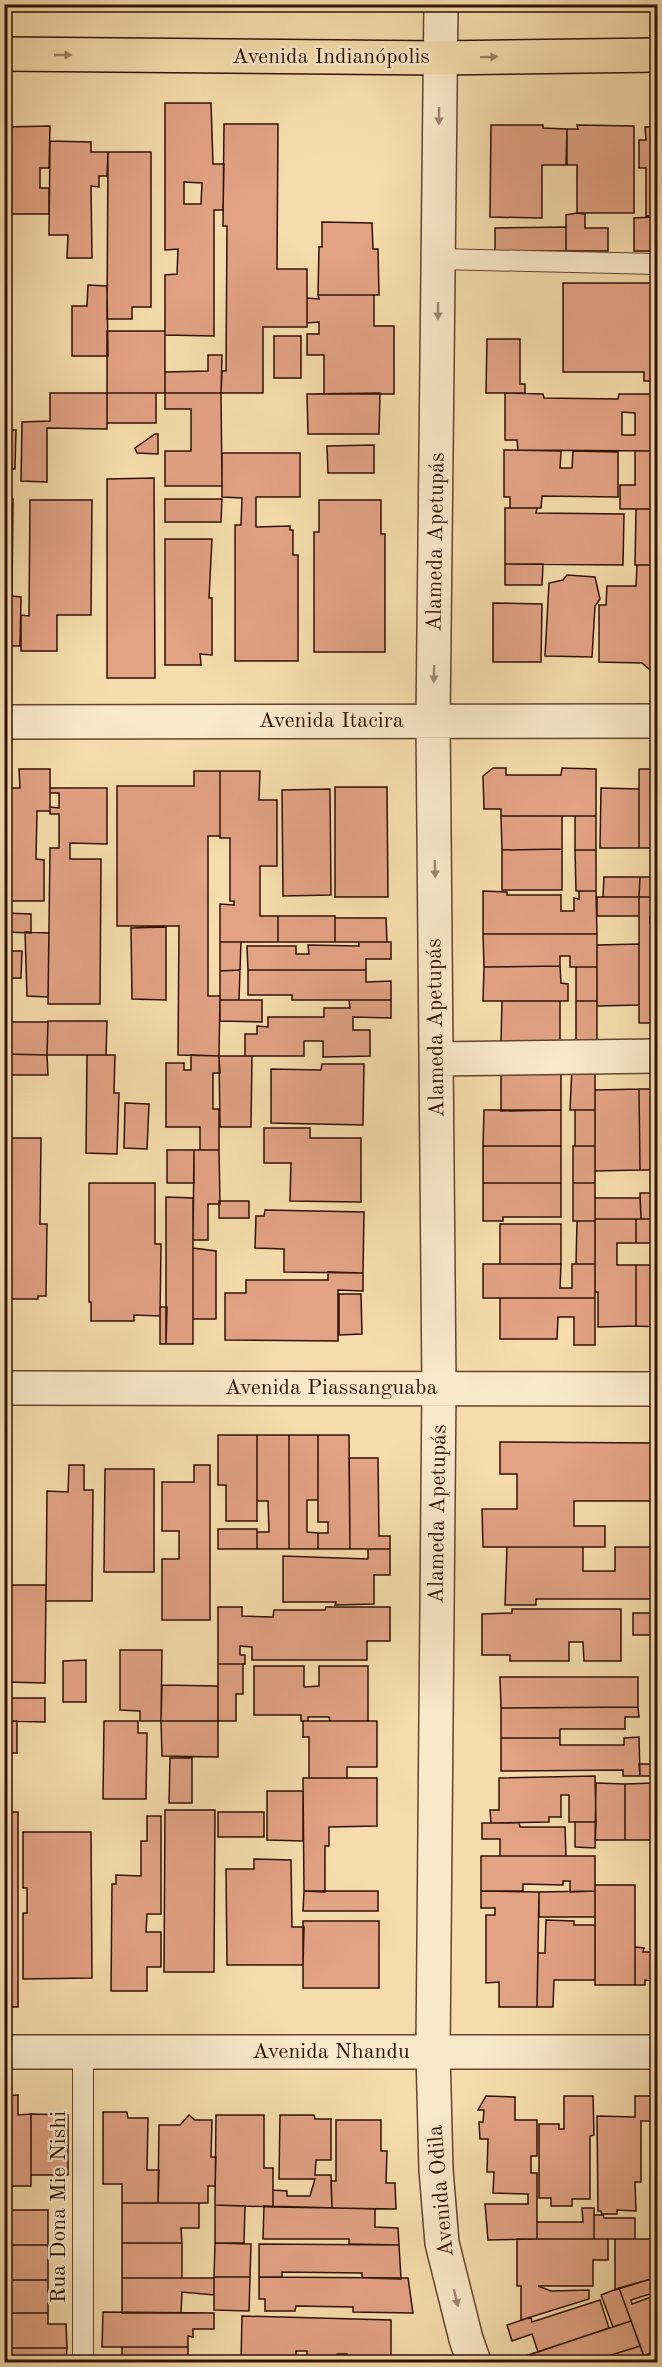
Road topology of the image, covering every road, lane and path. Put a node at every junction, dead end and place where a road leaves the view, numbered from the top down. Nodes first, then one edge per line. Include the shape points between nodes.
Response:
1 (441, 4) edge
2 (4, 54) edge
3 (657, 55) edge
4 (440, 58) junction
5 (438, 259) junction
6 (657, 264) edge
7 (433, 721) junction
8 (657, 721) edge
9 (4, 722) edge
10 (657, 1056) edge
11 (437, 1059) junction
12 (4, 1388) edge
13 (439, 1388) junction
14 (657, 1389) edge
15 (4, 2052) edge
16 (83, 2052) junction
17 (433, 2052) junction
18 (657, 2052) edge
19 (83, 2362) edge
20 (474, 2362) edge

1 - 4 street, Alameda Apetupás
2 -> 4 main road, Avenida Indianópolis
4 -> 3 main road, Avenida Indianópolis
4 -> 5 street, Alameda Apetupás
5 - 6 lane
5 -> 7 street, Alameda Apetupás
7 - 8 street, Avenida Itacira
7 - 9 street, Avenida Itacira
7 -> 11 street, Alameda Apetupás
10 - 11 street
11 - 13 street, Alameda Apetupás
12 - 13 street, Avenida Piassanguaba
13 - 14 street, Avenida Piassanguaba
13 - 17 street, Alameda Apetupás
15 - 16 street, Avenida Nhandu
16 - 17 street, Avenida Nhandu
16 - 19 lane, Rua Dona Mie Nishi
17 - 18 street, Avenida Nhandu
17 -> 20 street, Avenida Odila via 442,2243

